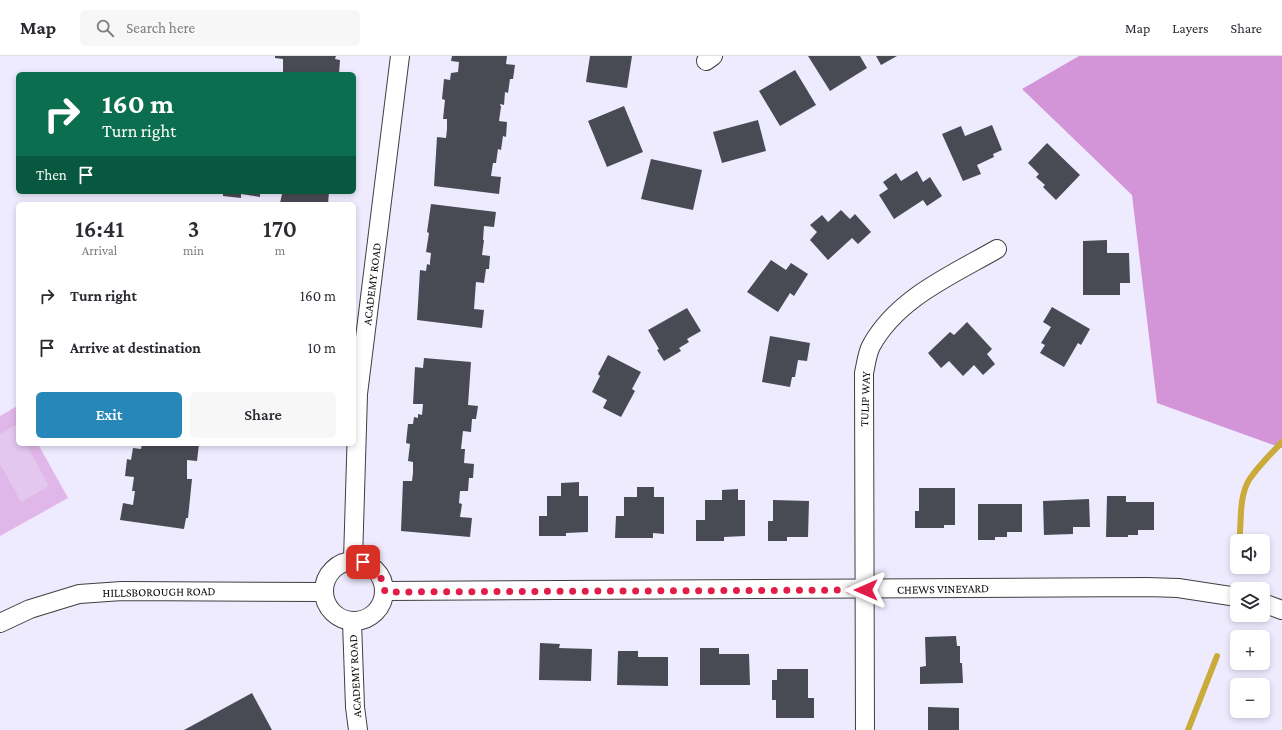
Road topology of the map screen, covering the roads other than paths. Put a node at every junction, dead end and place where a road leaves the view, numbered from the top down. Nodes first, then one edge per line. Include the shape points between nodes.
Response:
1 (400, 56) edge
2 (996, 249) dead end
3 (353, 560) junction
4 (866, 590) junction
5 (324, 592) junction
6 (385, 592) junction
7 (1230, 596) edge
8 (1270, 606) edge
9 (1282, 610) edge
10 (0, 622) edge
11 (352, 622) junction
12 (358, 730) edge
13 (865, 730) edge

1 - 3 street, ACADEMY ROAD via 358,394
2 - 4 street, TULIP WAY via 901,308 884,325 870,347 864,373
3 - 5 street via 335,567 325,582
3 - 6 street via 372,566 379,573
4 - 6 street, CHEWS VINEYARD
4 - 7 street, CHEWS VINEYARD via 1147,587 1178,588
4 - 13 street, TULIP WAY
5 - 10 street, HILLSBOROUGH ROAD via 122,591 80,594 30,608
5 - 11 street via 329,609 336,616
6 - 11 street via 378,610 362,621
8 - 9 street
11 - 12 street, ACADEMY ROAD

